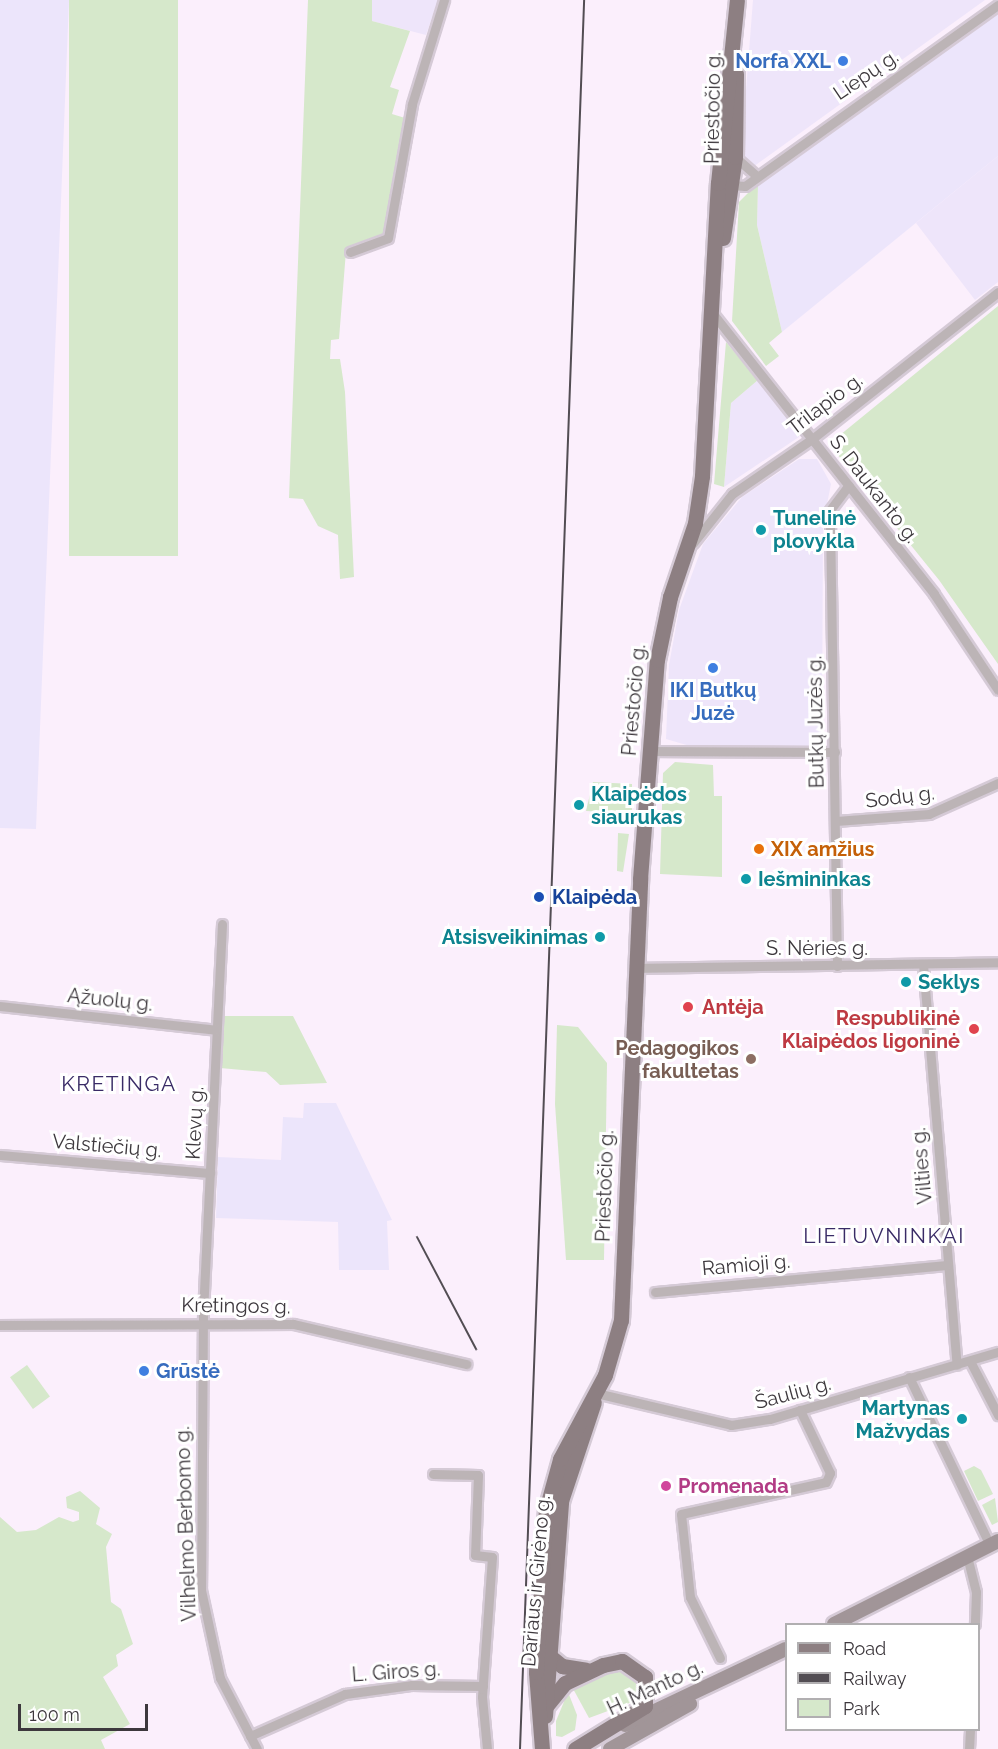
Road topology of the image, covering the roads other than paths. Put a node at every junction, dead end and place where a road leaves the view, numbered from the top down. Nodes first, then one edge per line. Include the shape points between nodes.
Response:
1 (444, 0) edge
2 (737, 0) edge
3 (998, 5) edge
4 (734, 31) junction
5 (735, 157) junction
6 (757, 176) junction
7 (725, 184) junction
8 (350, 252) dead end
9 (998, 292) edge
10 (714, 315) junction
11 (812, 440) junction
12 (849, 485) junction
13 (685, 555) junction
14 (998, 690) edge
15 (650, 750) junction
16 (835, 752) junction
17 (998, 783) edge
18 (836, 821) junction
19 (222, 924) dead end
20 (998, 962) edge
21 (923, 964) junction
22 (837, 966) junction
23 (635, 968) junction
24 (0, 1006) edge
25 (216, 1030) junction
26 (0, 1155) edge
27 (210, 1173) junction
28 (948, 1265) junction
29 (655, 1292) dead end
30 (202, 1323) junction
31 (0, 1325) edge
32 (998, 1352) edge
33 (970, 1361) junction
34 (466, 1364) dead end
35 (957, 1365) junction
36 (909, 1377) junction
37 (596, 1393) junction
38 (800, 1410) junction
39 (998, 1415) edge
40 (433, 1474) dead end
41 (994, 1543) edge
42 (966, 1556) junction
43 (836, 1623) edge
44 (975, 1623) edge
45 (538, 1627) junction
46 (785, 1650) edge
47 (551, 1658) junction
48 (720, 1658) dead end
49 (754, 1666) junction
50 (586, 1670) junction
51 (483, 1686) junction
52 (547, 1705) junction
53 (970, 1731) edge
54 (250, 1736) junction
55 (594, 1739) junction
56 (541, 1743) edge
57 (257, 1749) edge
58 (487, 1749) edge
59 (575, 1749) edge
60 (610, 1749) edge
61 (969, 1749) edge

1 - 8 street via 409,114 388,238
2 - 4 main road, Priestočio g.
3 - 6 street, Liepų g.
4 - 5 main road, Priestočio g.
4 - 7 main road, Priestočio g.
5 - 6 street
5 - 7 main road, Priestočio g.
6 - 7 street, Liepų g. via 745,186
7 - 10 main road, Priestočio g.
9 - 11 street, Trilapio g.
10 - 11 street, S. Daukanto g.
10 - 13 main road, Priestočio g. via 702,476
11 - 12 street, S. Daukanto g.
11 - 13 street, Trilapio g. via 732,494
12 - 14 street, S. Daukanto g. via 934,594
12 - 16 street, Butkų Juzės g. via 830,510
13 - 15 main road, Priestočio g. via 660,639
15 - 16 street
15 - 23 main road, Priestočio g.
16 - 18 street, Butkų Juzės g.
17 - 18 street, Sodų g. via 929,814
18 - 22 street, Butkų Juzės g.
19 - 25 street, Klevų g.
20 - 21 street, S. Nėries g.
21 - 22 street, S. Nėries g.
21 - 28 street, Vilties g.
22 - 23 street, S. Nėries g.
23 - 37 main road, Priestočio g. via 621,1320
24 - 25 street, Ąžuolų g.
25 - 27 street, Klevų g.
26 - 27 street, Valstiečių g.
27 - 30 street, Klevų g.
28 - 29 street, Ramioji g.
28 - 35 street, Vilties g.
30 - 31 street, Kretingos g.
30 - 34 street, Kretingos g. via 301,1325
30 - 54 street, Vilhelmo Berbomo g. via 205,1622 220,1678
32 - 33 street, Šaulių g.
33 - 35 street, Šaulių g.
33 - 39 street
35 - 36 street, Šaulių g.
36 - 38 street, Šaulių g.
36 - 41 street
37 - 38 street, Šaulių g. via 731,1425
37 - 45 main road, Dariaus ir Girėno g. via 576,1419 552,1484 540,1567
37 - 47 main road, Dariaus ir Girėno g. via 561,1501
38 - 48 street via 830,1473 826,1482 681,1514 690,1597
40 - 51 street via 478,1475 475,1555 492,1557
41 - 42 main road
42 - 43 main road
42 - 44 street via 976,1592
45 - 47 main road
45 - 56 main road, Dariaus ir Girėno g.
46 - 49 main road, H. Manto g.
47 - 50 main road
47 - 52 main road, Dariaus ir Girėno g.
49 - 55 main road, H. Manto g.
49 - 60 main road, H. Manto g.
50 - 52 main road
50 - 55 main road via 622,1661 641,1671 648,1684 645,1706
51 - 54 street, L. Giros g. via 412,1685 345,1694
51 - 58 street
52 - 56 main road, Dariaus ir Girėno g.
53 - 61 street
54 - 57 street, Vilhelmo Berbomo g.
55 - 59 main road, H. Manto g.

